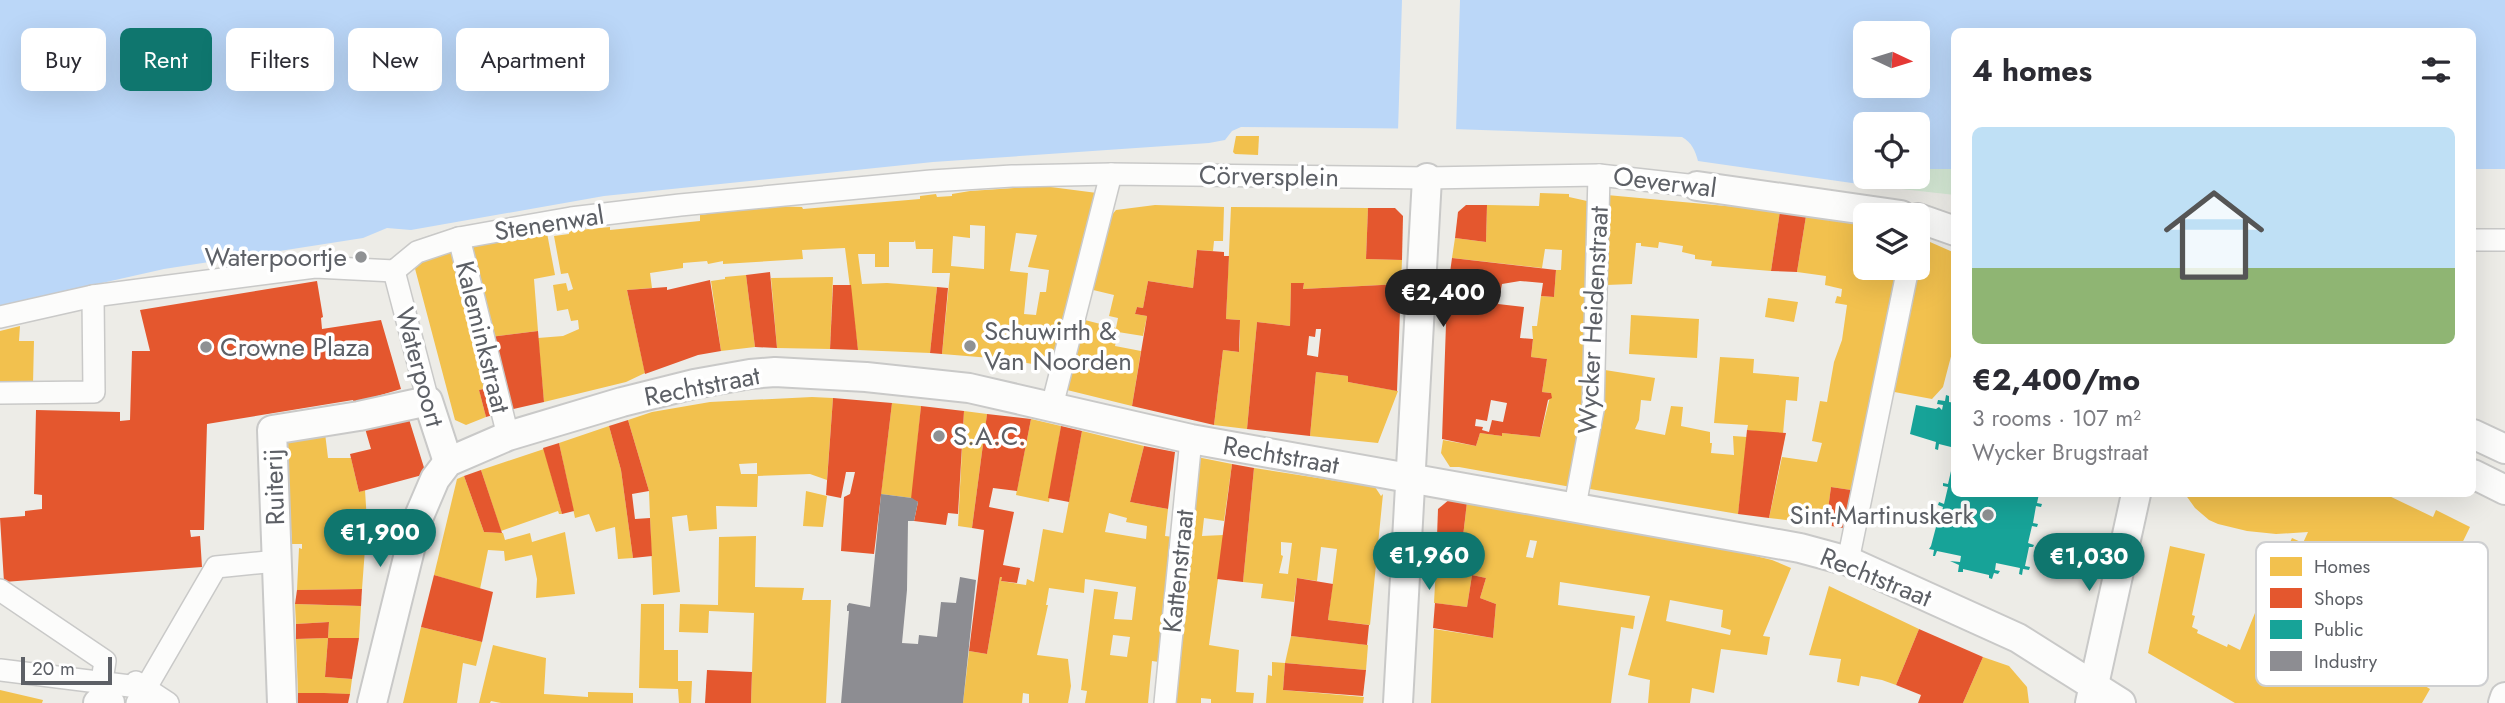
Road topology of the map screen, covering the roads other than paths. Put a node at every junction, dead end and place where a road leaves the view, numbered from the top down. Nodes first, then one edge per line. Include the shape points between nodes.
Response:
1 (1111, 174) junction
2 (1599, 175) junction
3 (1427, 178) junction
4 (1697, 186) joint
5 (1853, 208) edge
6 (1930, 222) edge
7 (1951, 230) edge
8 (459, 237) junction
9 (2476, 240) edge
10 (2505, 240) edge
11 (394, 271) junction
12 (1906, 280) edge
13 (93, 296) junction
14 (0, 317) edge
15 (0, 393) edge
16 (428, 401) junction
17 (1052, 406) junction
18 (2476, 435) edge
19 (508, 436) junction
20 (1191, 439) junction
21 (2505, 449) edge
22 (448, 462) junction
23 (2476, 476) edge
24 (1411, 478) junction
25 (2505, 490) edge
26 (2135, 497) edge
27 (1575, 506) junction
28 (277, 561) junction
29 (1848, 561) junction
30 (0, 590) edge
31 (105, 661) junction
32 (0, 670) edge
33 (141, 695) edge
34 (2092, 695) edge
35 (102, 697) edge
36 (2505, 697) edge
37 (168, 703) edge
38 (282, 703) edge
39 (372, 703) edge
40 (1165, 703) edge
41 (1398, 703) edge
42 (2121, 703) edge
43 (2503, 703) edge

1 - 3 street, Cörversplein
1 - 8 street, Stenenwal via 999,176 791,194 571,218
1 - 17 street
2 - 3 street, Oeverwal
2 - 4 street, Oeverwal
2 - 27 street, Wycker Heidenstraat via 1593,410
3 - 24 street
4 - 5 street, Oeverwal
6 - 7 street
8 - 11 street, Stenenwal via 417,252
8 - 19 street, Kaleminkstraat
9 - 10 street
11 - 13 street via 315,267
11 - 16 street, Waterpoort
12 - 29 street
13 - 14 street
13 - 15 street via 94,392
16 - 22 street, Waterpoort
16 - 28 street, Ruiterij via 272,430
17 - 19 street, Rechtstraat via 943,384 775,372 672,389
17 - 20 street, Rechtstraat
18 - 21 street
19 - 22 street, Rechtstraat
20 - 24 street, Rechtstraat
20 - 40 street, Kattenstraat
22 - 39 street via 435,479 417,521
23 - 25 street
24 - 27 street, Rechtstraat
24 - 41 street
26 - 34 street
27 - 29 street, Rechtstraat
28 - 33 street via 216,568
28 - 38 street, Ruiterij
29 - 34 street, Rechtstraat via 2018,638
30 - 31 street
31 - 33 street
31 - 35 street
32 - 35 street
33 - 35 street
33 - 37 street
34 - 42 street, Rechtstraat
36 - 43 street

